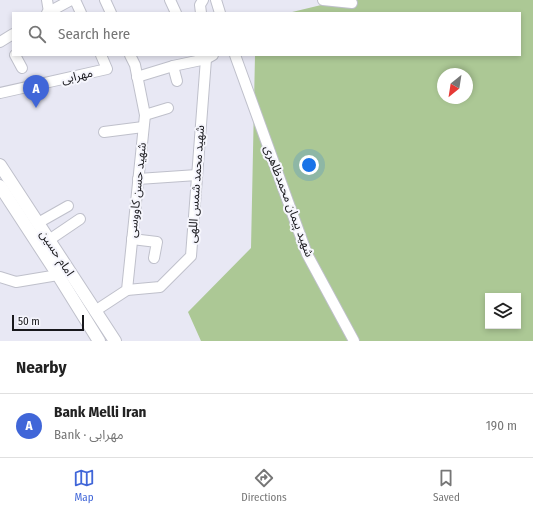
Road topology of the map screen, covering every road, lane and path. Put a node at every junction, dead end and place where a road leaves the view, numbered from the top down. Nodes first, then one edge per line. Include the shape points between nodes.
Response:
1 (47, 0) edge
2 (71, 0) edge
3 (75, 0) edge
4 (105, 0) edge
5 (170, 0) edge
6 (203, 0) edge
7 (216, 0) edge
8 (323, 0) edge
9 (350, 0) edge
10 (48, 12) edge
11 (50, 12) edge
12 (81, 12) edge
13 (111, 12) edge
14 (176, 12) edge
15 (201, 12) edge
16 (220, 12) edge
17 (6, 38) edge
18 (12, 49) edge
19 (16, 56) edge
20 (100, 56) edge
21 (130, 56) edge
22 (208, 56) edge
23 (235, 56) edge
24 (173, 66) junction
25 (22, 68) dead end
26 (137, 77) junction
27 (177, 81) dead end
28 (0, 93) edge
29 (168, 108) dead end
30 (145, 115) junction
31 (143, 127) junction
32 (104, 132) dead end
33 (0, 165) edge
34 (197, 175) junction
35 (138, 179) junction
36 (2, 194) edge
37 (68, 206) dead end
38 (80, 219) dead end
39 (38, 224) junction
40 (132, 239) junction
41 (49, 240) junction
42 (154, 258) dead end
43 (58, 274) junction
44 (0, 277) edge
45 (127, 290) junction
46 (95, 311) junction
47 (99, 341) edge
48 (115, 341) edge
49 (354, 341) edge

1 - 10 street
2 - 11 street
3 - 12 street
4 - 13 street
5 - 14 street
6 - 15 street via 200,5
7 - 16 street
8 - 9 street via 352,3
17 - 18 street
19 - 25 street
20 - 28 street, مهرابی via 107,69
21 - 26 street, شهید حسن کاووسی
22 - 24 street
22 - 34 street, شهید محمد شمس اللهی
23 - 49 street, شهید پیمان محمدظاهری via 308,254
24 - 26 street
24 - 27 street
26 - 30 street, شهید حسن کاووسی
29 - 30 street
30 - 31 street, شهید حسن کاووسی
31 - 32 street
31 - 35 street, شهید حسن کاووسی
33 - 39 main road, امام حسین
34 - 35 street
34 - 45 street, شهید محمد شمس اللهی via 191,256 160,287
35 - 40 street, شهید حسن کاووسی
36 - 43 main road, امام حسین
37 - 39 street
38 - 41 street
39 - 41 main road, امام حسین
40 - 42 street via 157,242
40 - 45 street, شهید حسن کاووسی
41 - 46 main road, امام حسین
43 - 44 street via 16,282
43 - 47 main road, امام حسین
45 - 46 street
46 - 48 main road, امام حسین

